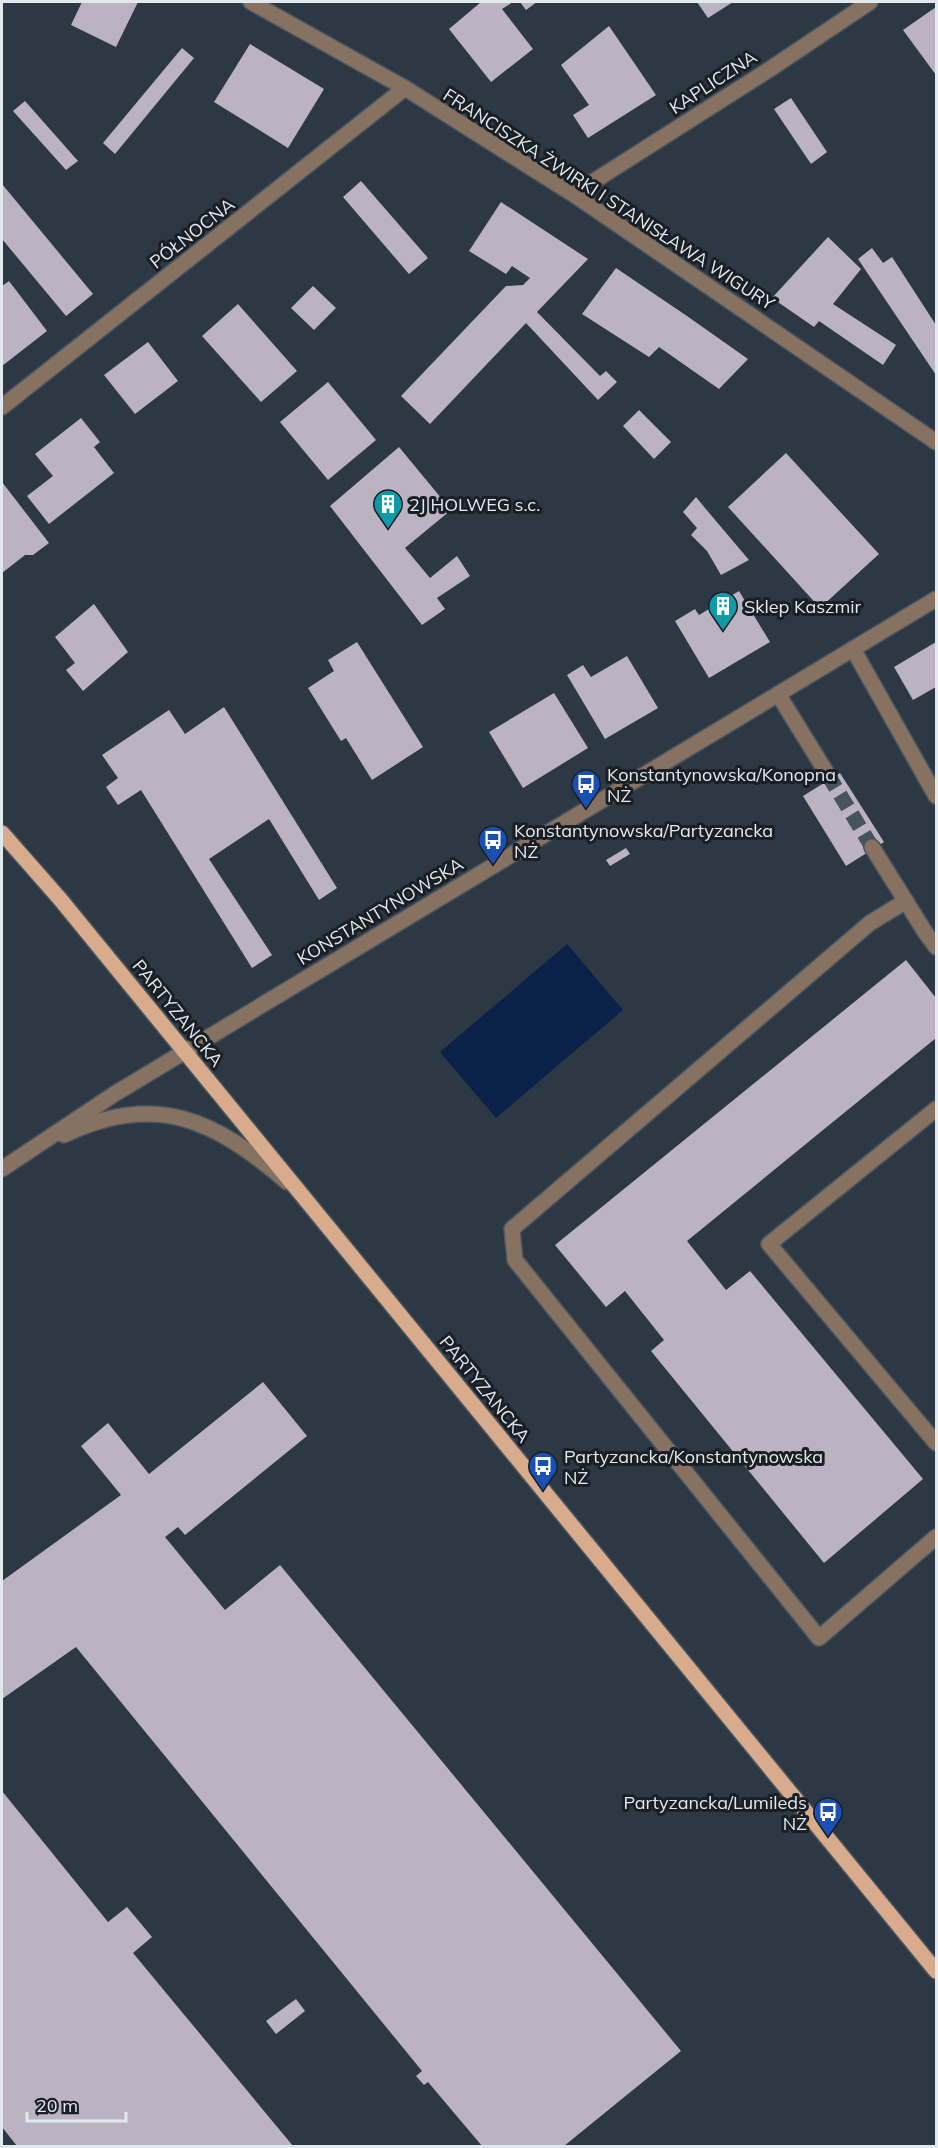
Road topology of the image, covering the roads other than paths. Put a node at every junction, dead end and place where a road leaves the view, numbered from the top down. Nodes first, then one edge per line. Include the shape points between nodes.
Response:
1 (251, 2) edge
2 (870, 2) edge
3 (405, 88) junction
4 (579, 198) junction
5 (2, 407) edge
6 (936, 442) edge
7 (936, 599) edge
8 (853, 649) junction
9 (778, 694) junction
10 (828, 775) tunnel mouth
11 (936, 796) edge
12 (2, 833) edge
13 (872, 847) tunnel mouth
14 (906, 901) junction
15 (936, 947) edge
16 (185, 1052) junction
17 (936, 1109) edge
18 (26, 1152) junction
19 (2, 1169) edge
20 (303, 1196) junction
21 (936, 1443) edge
22 (936, 1538) edge
23 (936, 1971) edge

1 - 3 street, FRANCISZKA ŻWIRKI I STANISŁAWA WIGURY
2 - 4 street, KAPLICZNA via 591,183
3 - 4 street, FRANCISZKA ŻWIRKI I STANISŁAWA WIGURY
3 - 5 street, PÓŁNOCNA
4 - 6 street, FRANCISZKA ŻWIRKI I STANISŁAWA WIGURY
7 - 8 street, KONSTANTYNOWSKA
8 - 9 street, KONSTANTYNOWSKA
8 - 11 street
9 - 10 street
9 - 16 street, KONSTANTYNOWSKA
12 - 16 main road, PARTYZANCKA
13 - 14 street
14 - 15 street
14 - 22 street via 870,923 512,1229 515,1260 819,1638
16 - 18 street, KONSTANTYNOWSKA
16 - 20 main road, PARTYZANCKA
17 - 21 street via 769,1244
18 - 19 street, KONSTANTYNOWSKA
18 - 20 street via 127,1115 165,1114 182,1117 216,1133
20 - 23 main road, PARTYZANCKA

